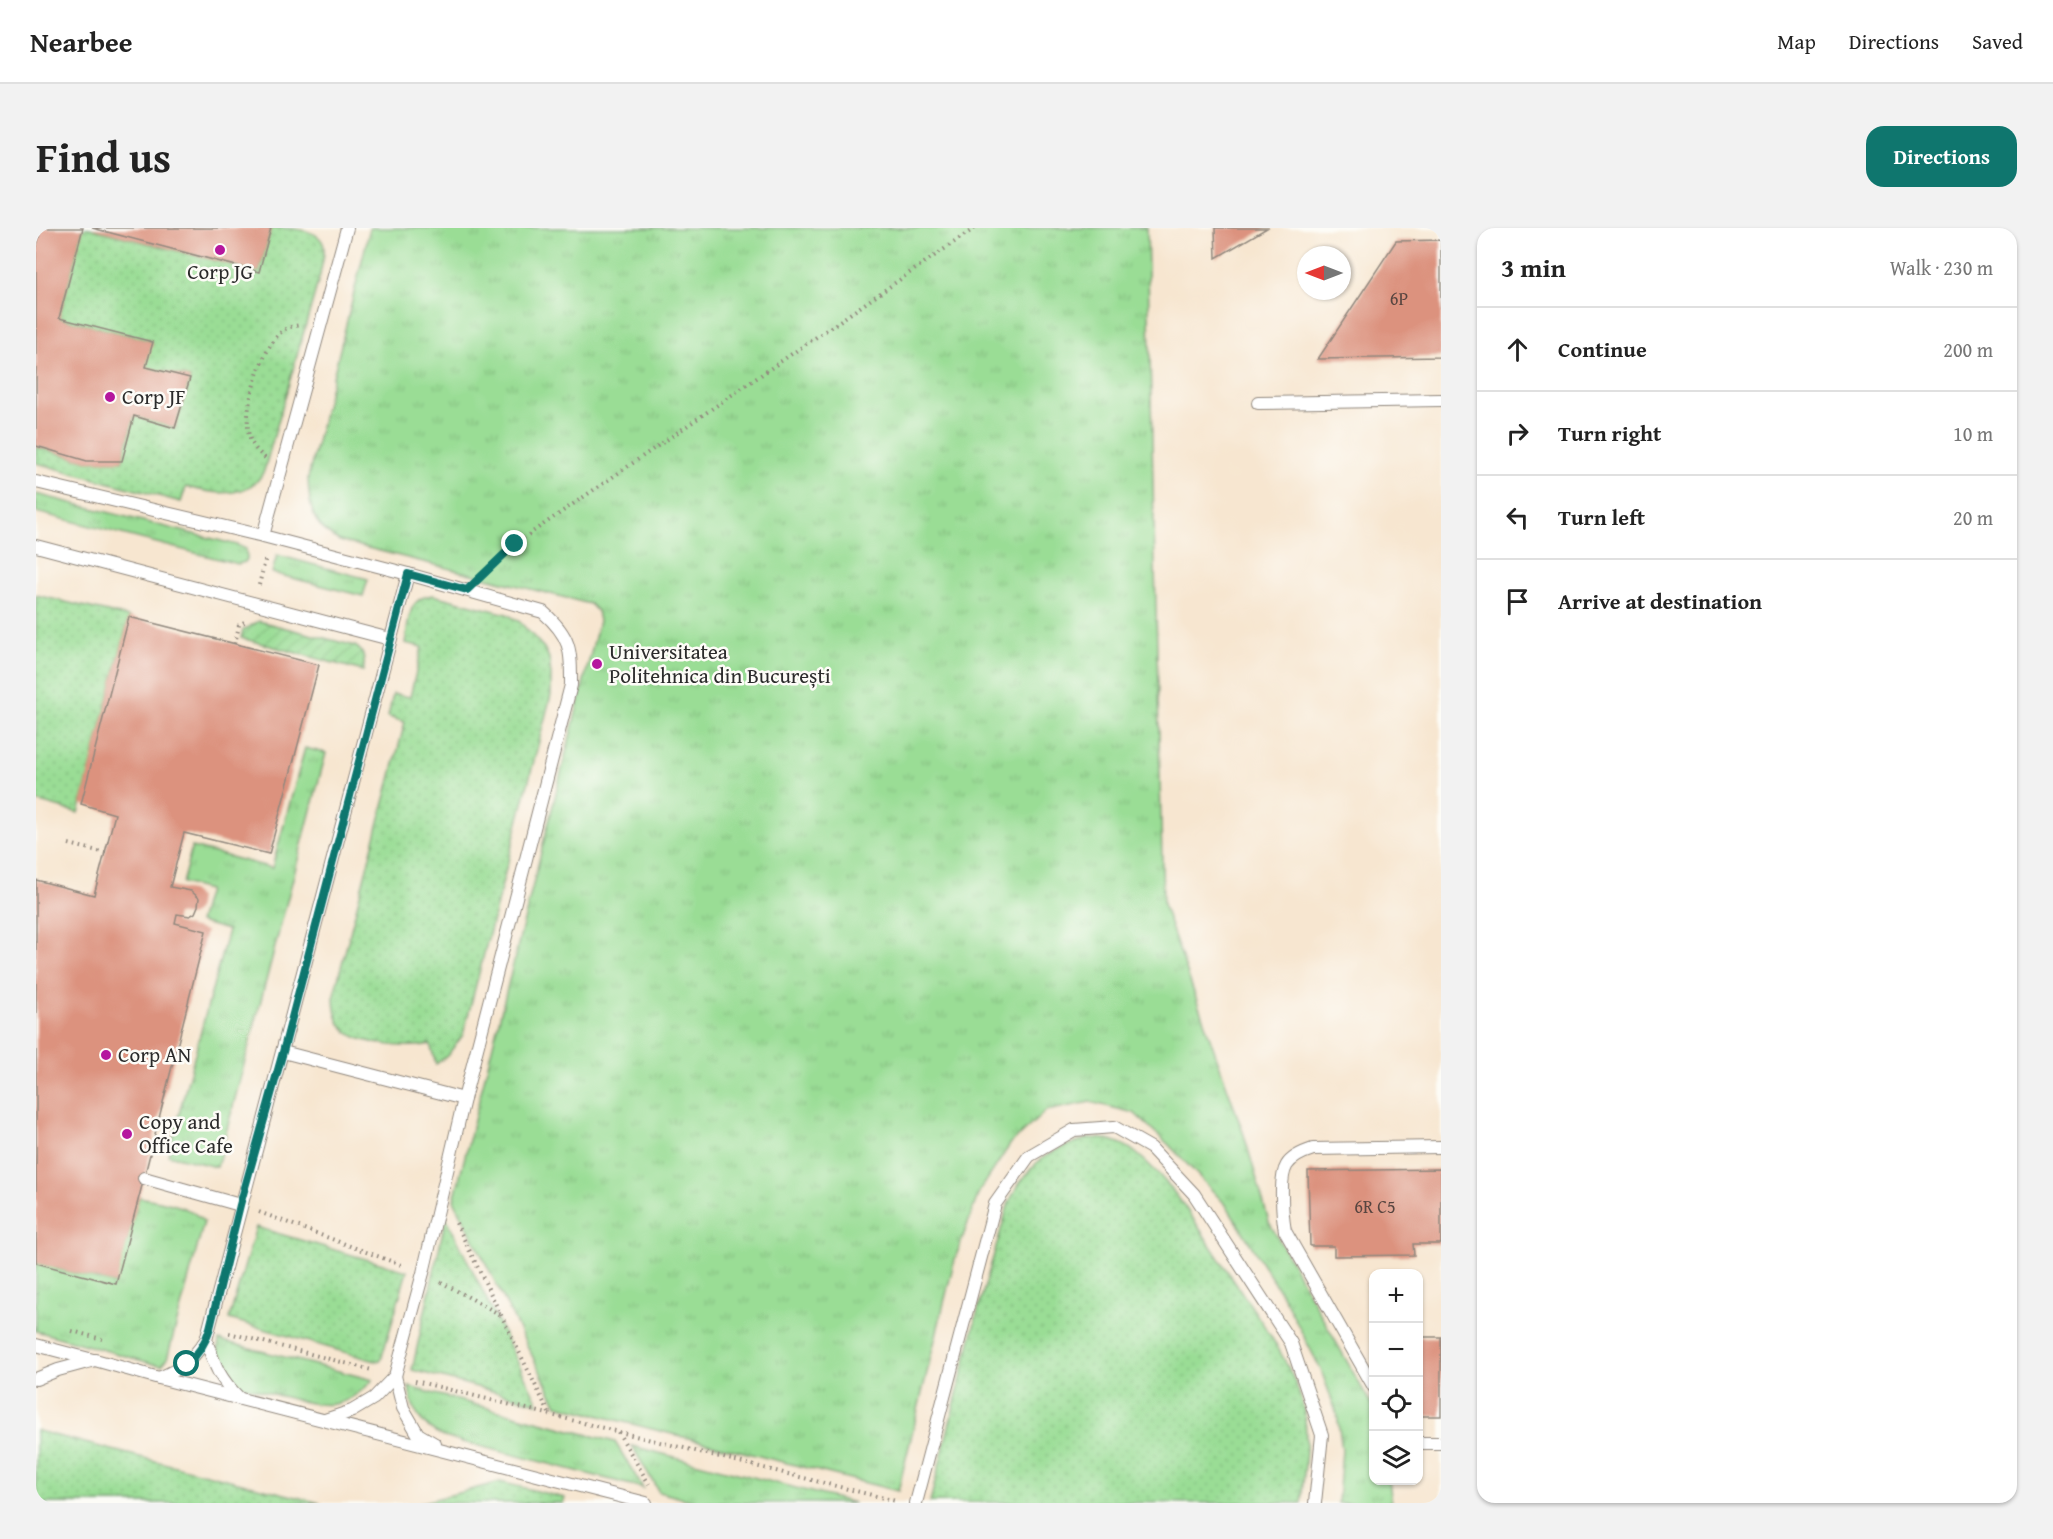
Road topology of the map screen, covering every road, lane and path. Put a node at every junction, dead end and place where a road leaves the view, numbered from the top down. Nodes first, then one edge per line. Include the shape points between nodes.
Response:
1 (347, 228) edge
2 (975, 228) edge
3 (303, 325) dead end
4 (1441, 399) edge
5 (1258, 403) dead end
6 (267, 460) dead end
7 (36, 482) edge
8 (263, 536) junction
9 (36, 546) edge
10 (408, 574) junction
11 (467, 590) junction
12 (254, 604) junction
13 (390, 639) junction
14 (69, 844) dead end
15 (106, 853) dead end
16 (283, 1052) junction
17 (464, 1098) junction
18 (1441, 1148) edge
19 (144, 1179) dead end
20 (441, 1194) junction
21 (240, 1205) junction
22 (423, 1272) junction
23 (501, 1316) junction
24 (68, 1330) dead end
25 (208, 1334) junction
26 (111, 1342) dead end
27 (36, 1345) edge
28 (94, 1360) junction
29 (395, 1376) junction
30 (159, 1378) junction
31 (1369, 1378) edge
32 (36, 1379) edge
33 (240, 1398) junction
34 (550, 1414) junction
35 (325, 1420) junction
36 (618, 1432) junction
37 (1423, 1443) edge
38 (1441, 1443) edge
39 (446, 1451) junction
40 (650, 1498) edge
41 (903, 1503) edge
42 (916, 1503) edge
43 (1316, 1503) edge

1 - 8 lane
2 - 11 path via 515,544
3 - 6 path via 280,333 260,367 248,423 250,439
4 - 5 lane
7 - 8 lane
8 - 10 lane
8 - 12 path via 267,555
9 - 12 lane
10 - 11 lane
10 - 13 lane
11 - 17 lane via 543,612 558,625 566,636 571,685
12 - 13 lane
13 - 16 lane
14 - 15 path
16 - 17 lane
16 - 21 lane
17 - 20 lane
18 - 31 lane via 1313,1149 1298,1154 1284,1169 1281,1179 1285,1231
19 - 21 lane
20 - 22 lane
20 - 23 path
21 - 22 path
21 - 25 lane
22 - 23 path
22 - 29 lane
23 - 34 path
24 - 26 path
25 - 29 path
25 - 30 lane via 192,1360
25 - 33 lane via 213,1363 224,1383
27 - 28 lane
28 - 30 lane
28 - 32 lane
29 - 34 path
29 - 35 lane via 375,1398
29 - 39 lane via 403,1408 418,1434
30 - 33 lane
33 - 35 lane
34 - 36 path
35 - 39 lane
36 - 40 path
36 - 41 path
37 - 38 lane
39 - 40 lane
42 - 43 lane via 995,1204 1029,1156 1074,1130 1114,1127 1151,1148 1194,1194 1292,1343 1322,1435

